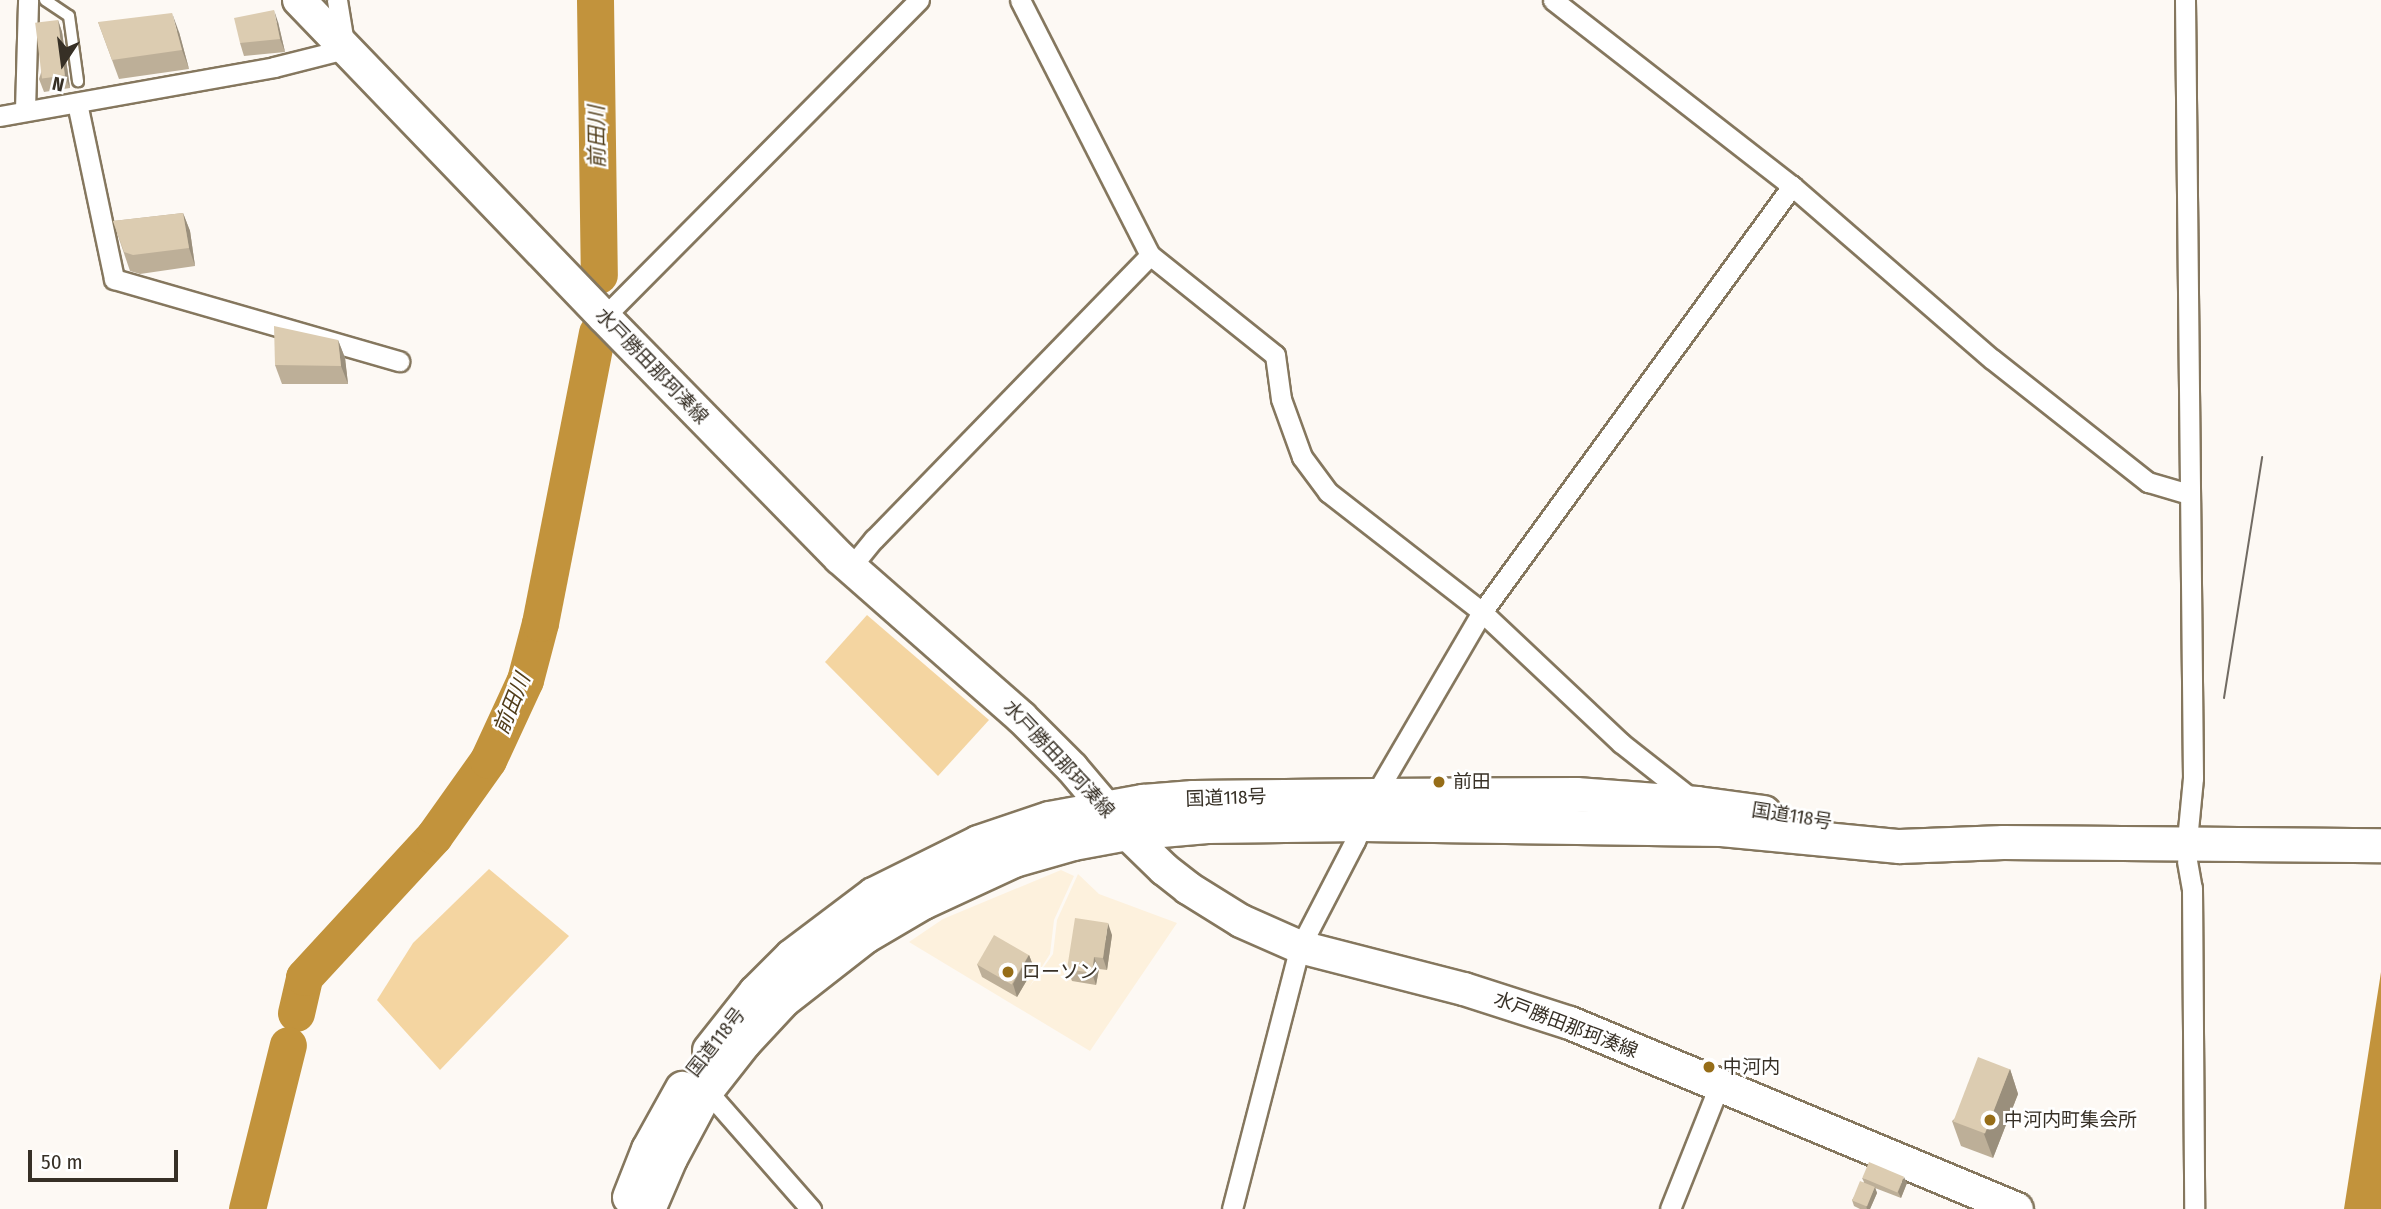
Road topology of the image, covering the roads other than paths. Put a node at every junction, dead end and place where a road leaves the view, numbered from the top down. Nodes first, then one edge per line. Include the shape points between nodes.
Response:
1 (28, 0) edge
2 (45, 0) edge
3 (299, 0) edge
4 (337, 0) edge
5 (919, 0) edge
6 (1020, 0) edge
7 (1553, 0) edge
8 (2168, 0) edge
9 (2185, 0) edge
10 (2185, 20) junction
11 (345, 49) junction
12 (78, 81) dead end
13 (77, 103) junction
14 (25, 110) junction
15 (0, 116) edge
16 (1792, 186) junction
17 (1150, 256) junction
18 (604, 317) junction
19 (399, 361) dead end
20 (2189, 494) junction
21 (851, 567) junction
22 (1482, 612) junction
23 (1697, 803) junction
24 (1105, 808) junction
25 (1369, 809) junction
26 (1721, 829) junction
27 (1127, 833) junction
28 (2003, 842) junction
29 (2185, 845) junction
30 (2381, 845) edge
31 (1300, 947) junction
32 (698, 1082) junction
33 (1719, 1086) junction
34 (625, 1209) edge
35 (648, 1209) edge
36 (811, 1209) edge
37 (1232, 1209) edge
38 (1670, 1209) edge
39 (2017, 1209) edge
40 (2194, 1209) edge

1 - 14 street
2 - 12 lane via 69,16
3 - 11 main road, 水戸勝田那珂湊線
4 - 11 street
5 - 18 street
6 - 17 street
7 - 16 street
8 - 10 street
9 - 10 street
10 - 20 street
11 - 13 street
11 - 18 main road, 水戸勝田那珂湊線
13 - 14 street
13 - 19 street via 114,279
14 - 15 street
16 - 20 street via 1992,359 2148,482
16 - 22 street
17 - 21 street
17 - 22 street via 1275,355 1281,399 1303,457 1328,492
18 - 21 main road, 水戸勝田那珂湊線
20 - 29 street via 2193,778
21 - 24 main road, 水戸勝田那珂湊線 via 1005,701 1064,759
22 - 23 street via 1621,743
22 - 25 street
23 - 25 highway, 国道118号 via 1576,794
23 - 26 street
23 - 28 highway, 国道118号 via 1896,833
24 - 25 highway, 国道118号 via 1194,797
24 - 27 main road, 水戸勝田那珂湊線
24 - 32 highway, 国道118号 via 1049,818 978,842 873,894 791,956 755,992
25 - 26 highway, 国道118号
25 - 27 highway, 国道118号
25 - 31 street
26 - 28 highway, 国道118号 via 1899,846
27 - 31 main road, 水戸勝田那珂湊線 via 1206,901
27 - 32 highway, 国道118号 via 1014,860 970,877 865,936 783,1000
28 - 29 highway, 国道118号
29 - 30 highway, 国道118号
29 - 40 street via 2192,888
31 - 33 main road, 水戸勝田那珂湊線 via 1517,1004
31 - 37 street
32 - 34 highway, 国道118号 via 648,1149
32 - 35 highway, 国道118号
32 - 36 street
33 - 38 street
33 - 39 main road, 水戸勝田那珂湊線

